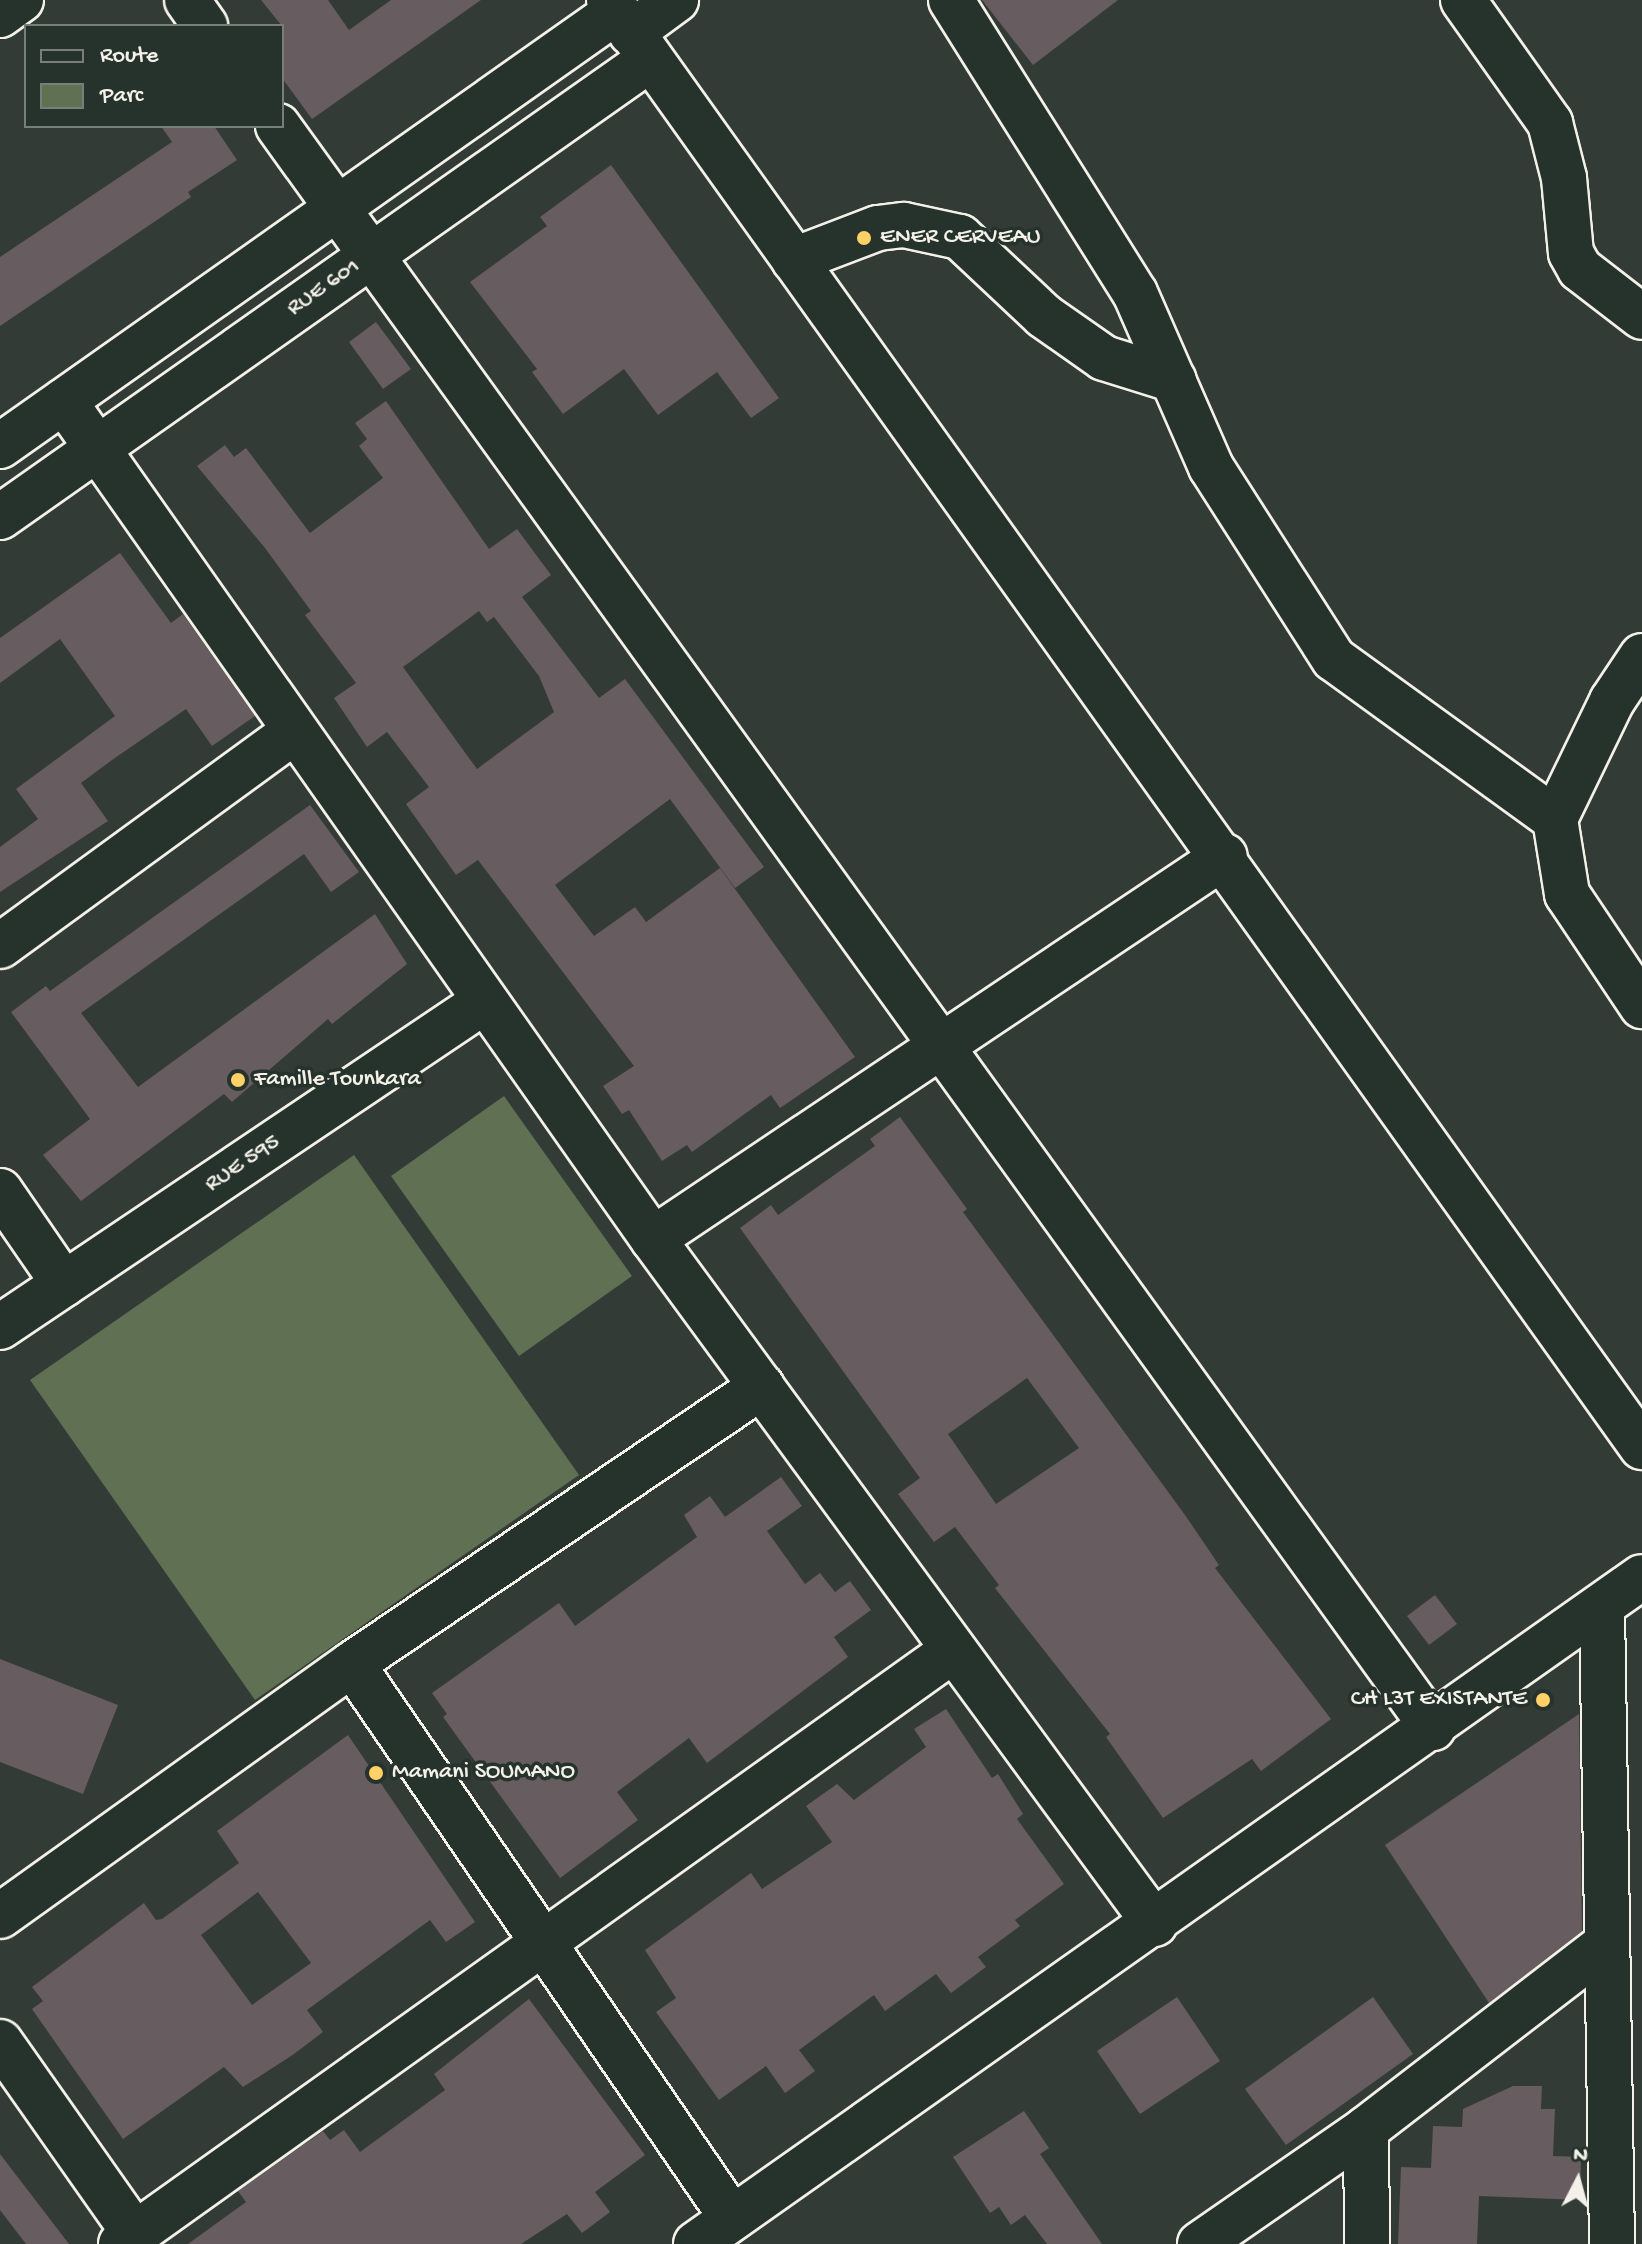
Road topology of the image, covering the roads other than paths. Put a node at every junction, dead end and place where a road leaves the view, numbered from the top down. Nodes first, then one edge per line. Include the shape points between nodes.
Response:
1 (21, 0) edge
2 (187, 0) edge
3 (676, 0) edge
4 (951, 0) edge
5 (1463, 0) edge
6 (0, 15) edge
7 (204, 24) edge
8 (627, 26) edge
9 (279, 128) edge
10 (337, 209) junction
11 (371, 255) junction
12 (794, 260) junction
13 (1642, 317) edge
14 (1174, 380) junction
15 (64, 401) junction
16 (0, 446) edge
17 (97, 449) junction
18 (0, 517) edge
19 (1642, 656) edge
20 (1627, 711) edge
21 (295, 731) junction
22 (1555, 819) junction
23 (1225, 856) junction
24 (0, 946) edge
25 (485, 1001) junction
26 (1642, 1006) edge
27 (942, 1049) junction
28 (0, 1191) edge
29 (653, 1239) junction
30 (64, 1284) junction
31 (0, 1327) edge
32 (762, 1386) junction
33 (1642, 1447) edge
34 (1642, 1577) edge
35 (1602, 1607) junction
36 (952, 1651) junction
37 (352, 1664) junction
38 (1433, 1728) junction
39 (0, 1916) edge
40 (1155, 1924) junction
41 (539, 1940) junction
42 (1604, 1946) junction
43 (0, 2042) edge
44 (1366, 2129) junction
45 (732, 2218) junction
46 (128, 2239) edge
47 (696, 2244) edge
48 (1200, 2244) edge
49 (1367, 2244) edge
50 (1612, 2244) edge

1 - 6 street
2 - 7 street
3 - 8 street
4 - 14 street via 1135,293
5 - 13 street via 1550,123 1564,178 1571,253 1580,269
8 - 10 street
8 - 11 street, RUE 601
8 - 12 street
9 - 10 street
10 - 11 street
10 - 15 street
11 - 17 street, RUE 601
11 - 27 street
12 - 14 street via 878,228 904,225 960,237 1044,316 1104,358
12 - 23 street
14 - 22 street via 1211,467 1334,659
15 - 16 street
15 - 17 street
17 - 18 street, RUE 601
17 - 21 street
19 - 20 street
20 - 22 street
21 - 24 street
21 - 25 street
22 - 26 street via 1567,894
23 - 27 street
23 - 33 street
25 - 29 street
25 - 30 street, RUE 595
27 - 29 street
27 - 38 street
28 - 30 street
29 - 32 street
30 - 31 street, RUE 595
32 - 36 street
32 - 37 street
34 - 35 street
35 - 38 street
35 - 42 street
36 - 40 street
36 - 41 street
37 - 39 street
37 - 41 street
38 - 40 street
40 - 45 street
41 - 45 street
41 - 46 street
42 - 44 street
42 - 50 street
43 - 46 street
44 - 48 street
44 - 49 street
45 - 47 street

